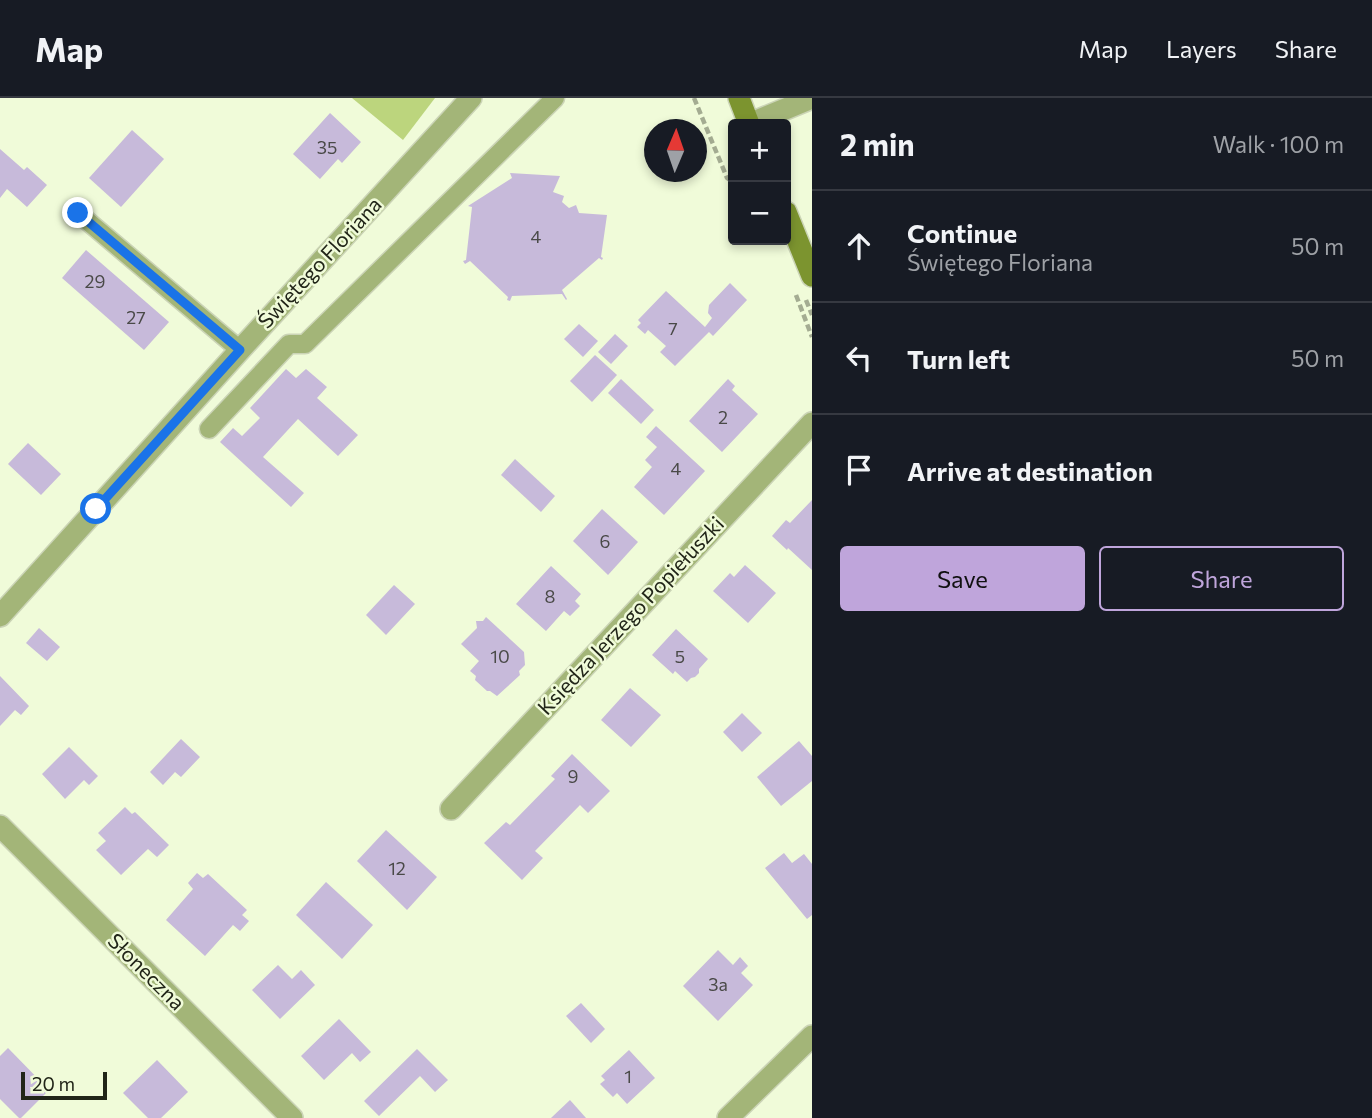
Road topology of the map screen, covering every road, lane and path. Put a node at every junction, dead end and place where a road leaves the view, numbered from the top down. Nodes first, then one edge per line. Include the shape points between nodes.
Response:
1 (471, 98) edge
2 (555, 98) edge
3 (694, 98) edge
4 (739, 98) edge
5 (811, 98) edge
6 (747, 119) edge
7 (761, 119) edge
8 (732, 182) edge
9 (78, 213) dead end
10 (791, 224) edge
11 (812, 276) edge
12 (240, 350) junction
13 (812, 423) edge
14 (209, 429) dead end
15 (0, 616) edge
16 (451, 809) dead end
17 (0, 826) edge
18 (812, 1036) edge
19 (292, 1118) edge
20 (727, 1118) edge

1 - 12 street, Świętego Floriana
2 - 14 lane via 305,344 289,344
3 - 8 path
4 - 6 street
5 - 7 street
9 - 12 lane
10 - 11 street
12 - 15 street, Świętego Floriana
13 - 16 street, Księdza Jerzego Popiełuszki
17 - 19 street, Słoneczna
18 - 20 street

